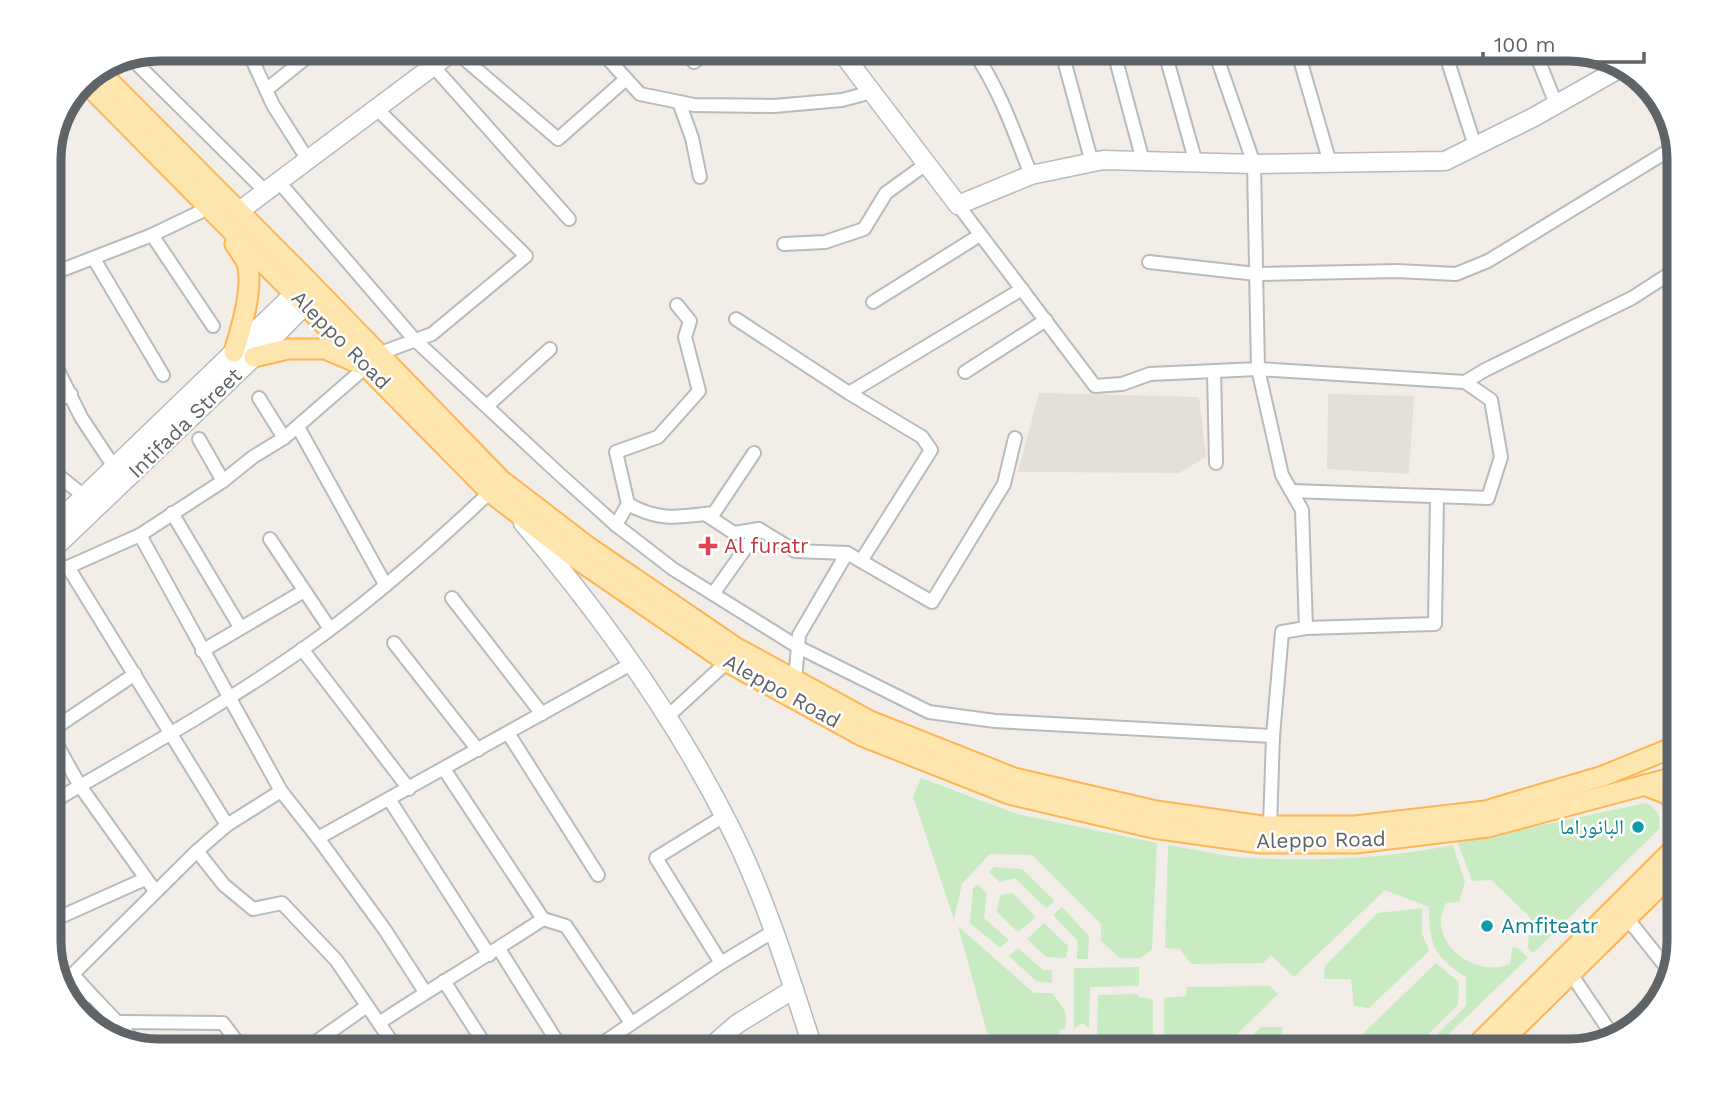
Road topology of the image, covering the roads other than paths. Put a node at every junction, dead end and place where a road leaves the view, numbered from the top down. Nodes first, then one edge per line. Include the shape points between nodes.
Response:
1 (253, 61) edge
2 (302, 61) edge
3 (440, 61) edge
4 (468, 61) edge
5 (610, 61) edge
6 (849, 61) edge
7 (980, 61) edge
8 (1063, 61) edge
9 (1116, 61) edge
10 (1167, 61) edge
11 (1218, 61) edge
12 (1300, 61) edge
13 (1448, 61) edge
14 (1539, 61) edge
15 (137, 64) edge
16 (433, 66) junction
17 (1613, 72) edge
18 (105, 78) edge
19 (626, 79) junction
20 (92, 89) edge
21 (266, 90) junction
22 (872, 93) junction
23 (679, 102) junction
24 (1556, 104) junction
25 (377, 109) junction
26 (1475, 146) junction
27 (1666, 152) edge
28 (308, 160) junction
29 (1143, 161) junction
30 (1092, 163) junction
31 (1196, 163) junction
32 (1330, 163) junction
33 (926, 164) junction
34 (1254, 164) junction
35 (1031, 175) junction
36 (700, 177) dead end
37 (273, 187) junction
38 (207, 205) junction
39 (958, 205) junction
40 (231, 218) junction
41 (569, 219) dead end
42 (152, 235) junction
43 (980, 235) junction
44 (784, 244) dead end
45 (94, 259) junction
46 (1149, 262) dead end
47 (61, 271) edge
48 (1256, 274) junction
49 (1667, 276) edge
50 (1022, 289) junction
51 (306, 292) junction
52 (873, 302) dead end
53 (677, 305) dead end
54 (736, 319) dead end
55 (1045, 320) junction
56 (213, 326) dead end
57 (414, 339) junction
58 (550, 349) dead end
59 (234, 352) junction
60 (254, 357) junction
61 (373, 360) junction
62 (1258, 369) junction
63 (1214, 371) junction
64 (965, 372) dead end
65 (61, 375) edge
66 (163, 375) dead end
67 (1465, 382) junction
68 (849, 393) junction
69 (71, 394) junction
70 (258, 398) dead end
71 (61, 399) edge
72 (487, 406) junction
73 (298, 427) junction
74 (284, 438) junction
75 (1016, 438) dead end
76 (199, 439) dead end
77 (754, 453) dead end
78 (1216, 463) dead end
79 (114, 467) junction
80 (61, 478) edge
81 (223, 481) junction
82 (1291, 491) junction
83 (490, 492) junction
84 (84, 496) junction
85 (1437, 496) junction
86 (628, 504) junction
87 (512, 510) junction
88 (172, 513) junction
89 (705, 514) junction
90 (61, 518) edge
91 (616, 525) junction
92 (759, 529) junction
93 (140, 535) junction
94 (270, 539) dead end
95 (61, 542) edge
96 (847, 553) junction
97 (862, 561) junction
98 (68, 567) junction
99 (61, 569) edge
100 (385, 584) junction
101 (304, 591) junction
102 (713, 594) junction
103 (452, 598) dead end
104 (240, 627) junction
105 (1306, 628) junction
106 (330, 629) junction
107 (394, 643) dead end
108 (798, 647) junction
109 (302, 649) junction
110 (202, 651) junction
111 (727, 662) junction
112 (631, 664) junction
113 (135, 674) junction
114 (794, 680) junction
115 (228, 698) junction
116 (542, 713) junction
117 (666, 718) junction
118 (61, 723) edge
119 (170, 733) junction
120 (508, 733) junction
121 (1273, 736) junction
122 (478, 750) junction
123 (1667, 750) edge
124 (61, 752) edge
125 (444, 769) junction
126 (1667, 779) edge
127 (1643, 785) junction
128 (80, 786) junction
129 (410, 789) junction
130 (281, 791) junction
131 (1667, 794) edge
132 (61, 797) edge
133 (390, 799) junction
134 (724, 816) junction
135 (227, 825) junction
136 (1270, 826) junction
137 (318, 838) junction
138 (197, 850) junction
139 (1667, 856) edge
140 (598, 875) dead end
141 (145, 879) junction
142 (1667, 879) edge
143 (155, 891) junction
144 (61, 917) edge
145 (1627, 918) junction
146 (543, 919) junction
147 (774, 931) junction
148 (494, 952) junction
149 (721, 963) junction
150 (1664, 964) edge
151 (1570, 974) junction
152 (444, 981) junction
153 (794, 989) junction
154 (425, 992) junction
155 (89, 994) junction
156 (82, 1001) edge
157 (367, 1006) junction
158 (120, 1022) junction
159 (379, 1023) junction
160 (631, 1023) junction
161 (1609, 1030) edge
162 (128, 1033) edge
163 (235, 1039) edge
164 (320, 1039) edge
165 (390, 1039) edge
166 (481, 1039) edge
167 (555, 1039) edge
168 (608, 1039) edge
169 (720, 1039) edge
170 (810, 1039) edge
171 (1483, 1039) edge
172 (1504, 1039) edge

1 - 21 street
2 - 21 street
3 - 16 main road
4 - 19 street via 558,139
5 - 19 street
6 - 22 main road
7 - 35 street via 1004,106
8 - 30 street
9 - 29 street
10 - 31 street
11 - 34 street
12 - 32 street
13 - 26 street
14 - 24 street
15 - 37 street
16 - 25 main road
16 - 41 street
17 - 24 main road
18 - 40 main road, Aleppo Road
19 - 23 street via 640,94
20 - 38 main road, Aleppo Road
21 - 28 street
22 - 23 street via 774,106
22 - 33 main road
23 - 36 street
24 - 26 main road
25 - 28 main road
25 - 57 street via 526,256 432,334
26 - 32 main road via 1445,161
27 - 48 street via 1488,261 1457,274
28 - 37 main road
29 - 30 main road
29 - 31 main road
30 - 35 main road
31 - 34 main road
32 - 34 main road
33 - 39 main road
33 - 44 street via 886,193 864,229 825,242
34 - 48 street
35 - 39 main road
37 - 40 main road
37 - 57 street
38 - 40 main road, Aleppo Road
38 - 42 street
39 - 43 street
40 - 51 main road, Aleppo Road
40 - 59 main road via 247,264 246,309
42 - 45 street
42 - 56 street
43 - 50 street
43 - 52 street
45 - 47 street
45 - 66 street
46 - 48 street
48 - 62 street
49 - 67 street
50 - 55 street
50 - 68 street
51 - 59 main road, Intifada Street
51 - 60 main road, Intifada Street
51 - 61 main road, Aleppo Road
53 - 86 street via 690,321 685,337 699,391 658,437 617,452
54 - 68 street
55 - 63 street via 1095,386 1122,384 1150,374
55 - 64 street
57 - 61 street
57 - 72 street
58 - 72 street
59 - 79 main road, Intifada Street
60 - 61 main road via 288,349 325,349
60 - 95 main road, Intifada Street
61 - 73 street
61 - 83 main road, Aleppo Road
61 - 114 main road, Aleppo Road via 501,480 587,546 724,640
62 - 63 street
62 - 67 street
62 - 82 street via 1282,475
63 - 78 street
65 - 69 street
67 - 85 street via 1492,400 1501,457 1488,498
68 - 97 street via 922,437 931,450
69 - 71 street
69 - 79 street
70 - 74 street
72 - 91 street
73 - 74 street
73 - 100 street
74 - 81 street
75 - 97 street via 1004,484 932,602
76 - 81 street
77 - 89 street via 714,513
79 - 84 main road, Intifada Street
80 - 84 street
81 - 88 street
82 - 85 street
82 - 105 street via 1302,510
83 - 87 main road, Aleppo Road
83 - 100 street via 415,563
84 - 90 main road, Intifada Street
85 - 105 street via 1436,624
86 - 89 street via 648,515
86 - 91 street
87 - 111 main road, Aleppo Road
87 - 112 main road via 567,575
88 - 93 street
88 - 104 street
89 - 92 street via 734,533
91 - 102 street
92 - 96 street via 795,551
92 - 102 street
93 - 98 street
93 - 110 street
94 - 101 street
96 - 97 street
96 - 108 street via 800,635
98 - 99 street
98 - 113 street
100 - 106 street
101 - 104 street
101 - 106 street
102 - 108 street
103 - 116 street
104 - 110 street
105 - 121 street via 1282,632
106 - 109 street
107 - 122 street
108 - 114 street
108 - 121 street via 929,712 995,721
109 - 115 street
109 - 129 street
110 - 115 street
111 - 117 street
111 - 127 main road, Aleppo Road via 862,736 1009,794 1153,828 1260,843 1356,843 1489,827
112 - 116 street
112 - 117 main road
113 - 118 street
113 - 119 street
114 - 136 main road, Aleppo Road via 870,721 1014,778 1156,811
115 - 119 street
115 - 130 street
116 - 120 street
117 - 134 main road
119 - 128 street
119 - 135 street
120 - 122 street
120 - 140 street
121 - 136 street
122 - 125 street
123 - 136 main road, Aleppo Road via 1603,776 1485,811 1355,826
124 - 128 street
125 - 129 street
125 - 146 street
126 - 127 main road, Aleppo Road
127 - 131 main road
128 - 132 street
128 - 141 street
129 - 133 street
130 - 135 street
130 - 137 street
133 - 137 street
133 - 148 street
134 - 147 main road
134 - 149 street via 656,858
135 - 138 street
137 - 154 street
138 - 143 street
138 - 157 street via 224,885 253,909 282,903 336,960
139 - 171 main road
141 - 143 street
141 - 144 street
142 - 145 main road
143 - 155 street via 73,975
145 - 150 street
145 - 151 main road
146 - 148 street
146 - 160 street via 566,926
147 - 149 street
147 - 153 main road
148 - 152 street
148 - 167 street
149 - 160 street
151 - 161 street
151 - 172 main road
152 - 154 street
152 - 166 street
153 - 169 main road
153 - 170 main road
154 - 159 street
155 - 156 street
155 - 158 street
157 - 159 street
157 - 164 street
158 - 162 street
158 - 163 street via 223,1023
159 - 165 street
160 - 168 street

